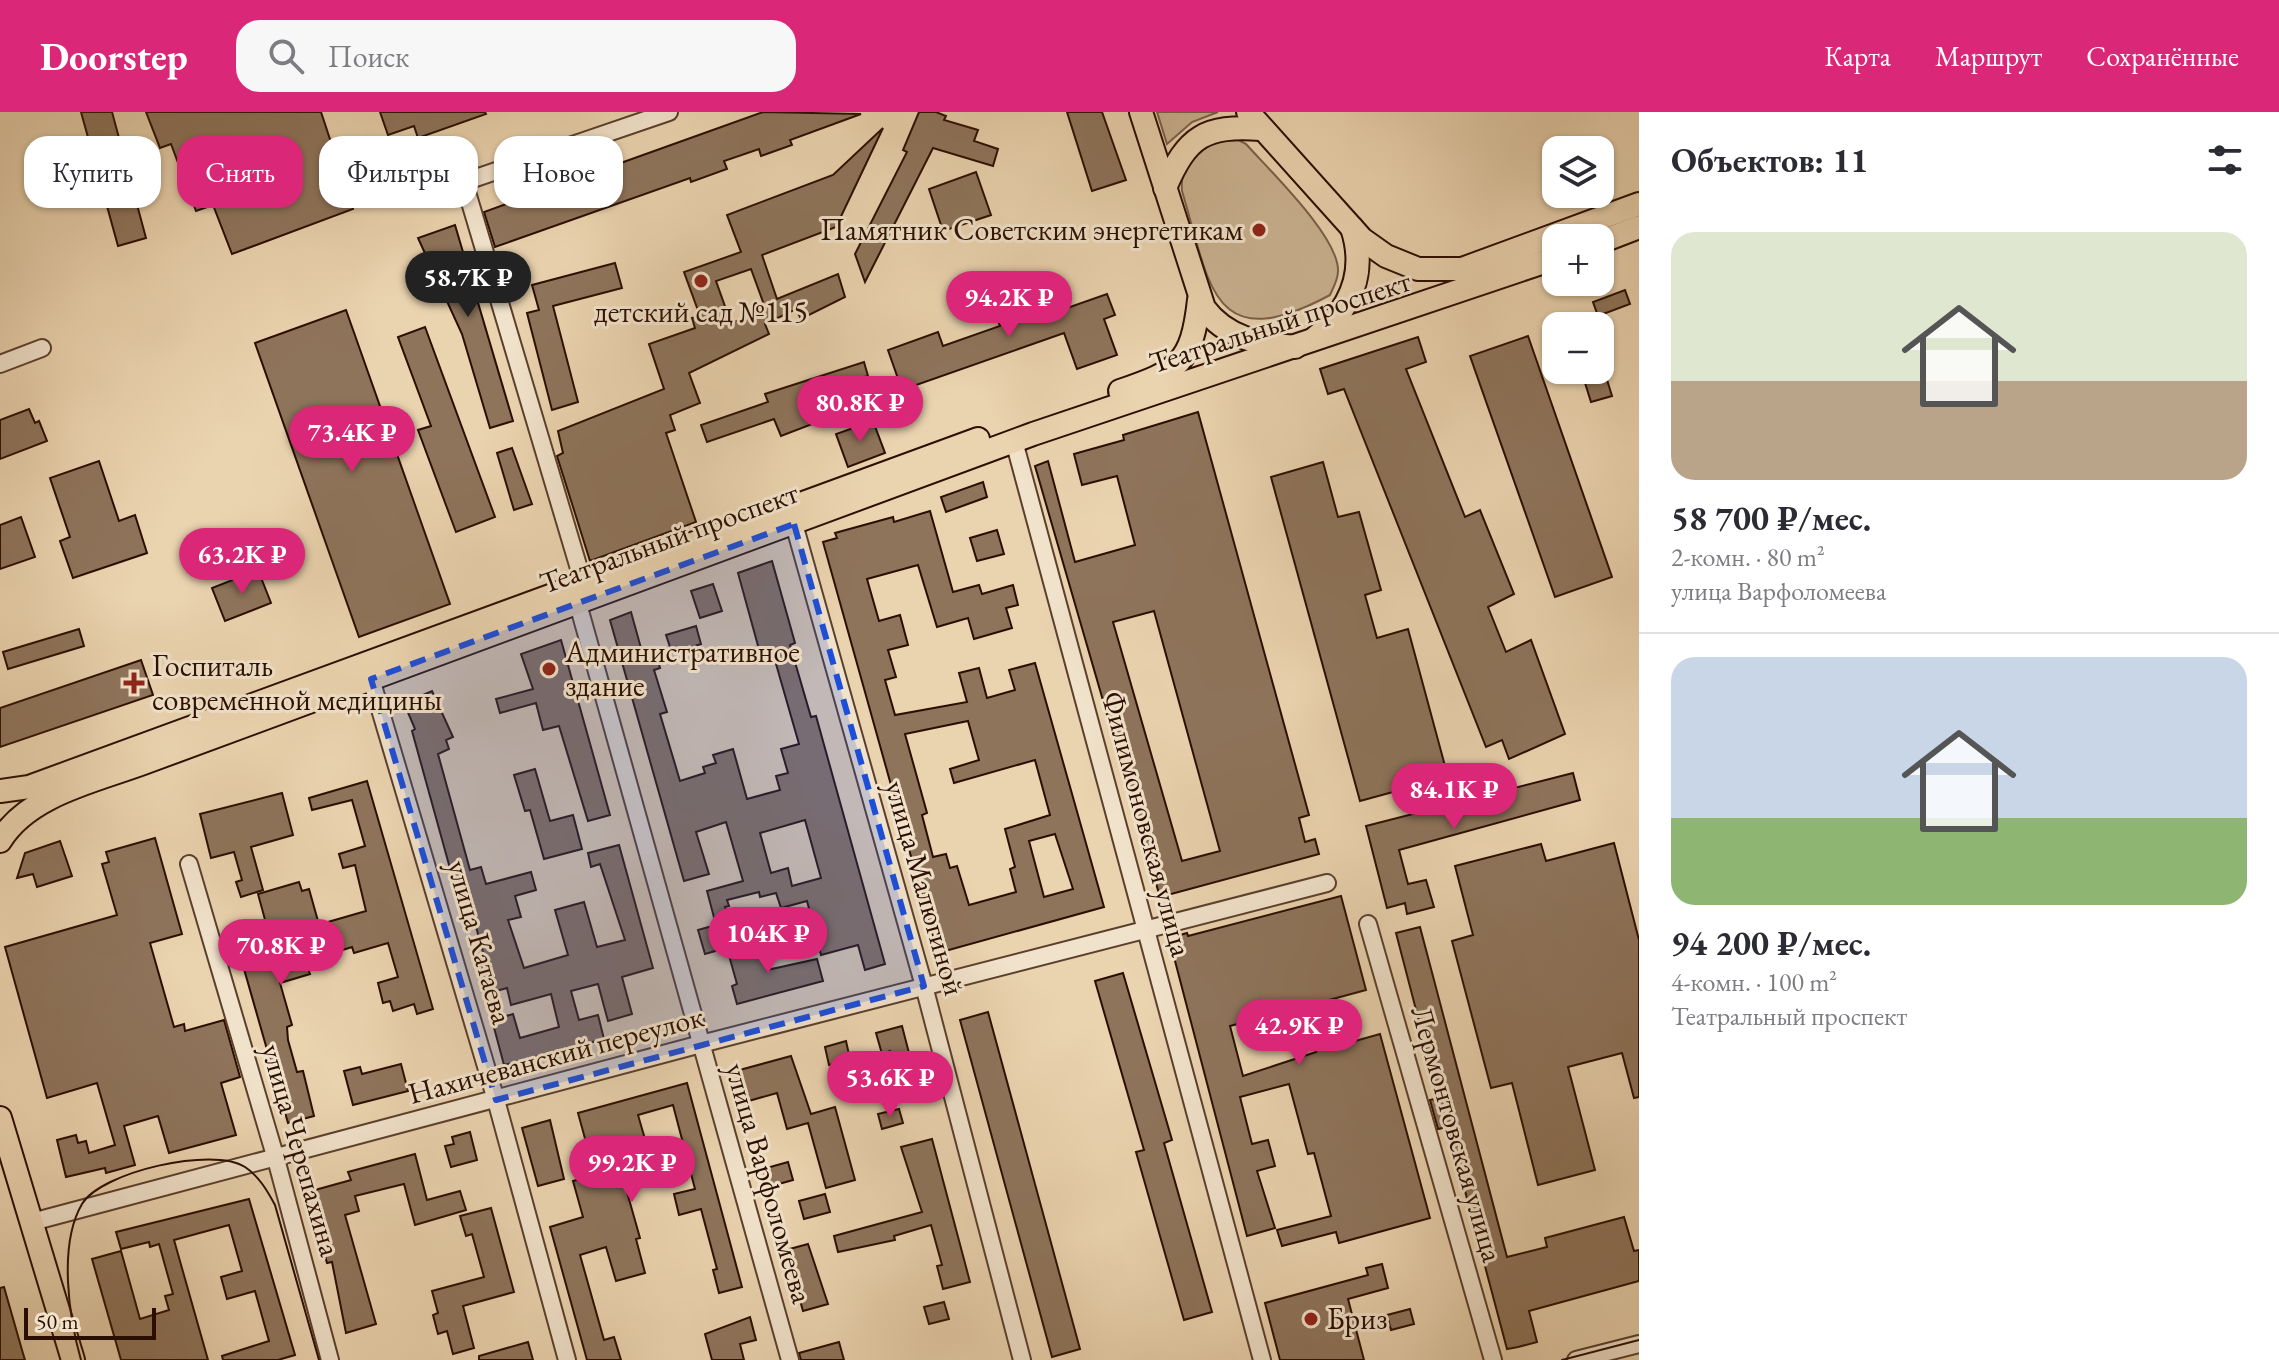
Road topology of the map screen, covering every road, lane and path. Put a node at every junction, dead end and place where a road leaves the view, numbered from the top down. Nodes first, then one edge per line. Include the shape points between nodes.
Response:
1 (669, 112) edge
2 (1141, 112) edge
3 (1254, 120) edge
4 (1165, 188) junction
5 (1639, 204) edge
6 (1352, 227) junction
7 (1639, 227) edge
8 (1614, 237) edge
9 (1542, 263) edge
10 (1199, 300) junction
11 (1303, 346) junction
12 (42, 348) dead end
13 (0, 364) edge
14 (1014, 441) junction
15 (794, 524) junction
16 (580, 593) junction
17 (371, 679) junction
18 (0, 791) edge
19 (0, 841) edge
20 (189, 864) dead end
21 (1327, 883) dead end
22 (1368, 924) dead end
23 (1146, 928) junction
24 (924, 986) junction
25 (701, 1044) junction
26 (496, 1100) junction
27 (0, 1118) edge
28 (276, 1159) junction
29 (32, 1222) junction
30 (1639, 1344) edge
31 (73, 1360) edge
32 (330, 1360) edge
33 (567, 1360) edge
34 (790, 1360) edge
35 (1022, 1360) edge
36 (1262, 1360) edge
37 (1493, 1360) edge
38 (1576, 1360) edge

1 - 16 street, улица Варфоломеева via 464,182
2 - 4 main road
3 - 4 main road via 1208,132 1177,160
3 - 6 main road
4 - 10 main road
5 - 6 main road, Театральный проспект via 1478,264 1445,271 1397,262
6 - 11 main road via 1359,253 1354,290 1333,321
7 - 8 main road
9 - 11 main road, Театральный проспект
10 - 11 main road via 1210,316 1237,336
10 - 16 main road, Театральный проспект via 1188,353 1168,374 1028,420
11 - 14 main road, Театральный проспект
12 - 13 street
14 - 15 main road, Театральный проспект
14 - 23 street, Филимоновская улица
15 - 16 main road, Театральный проспект
15 - 24 street, улица Малюгиной
16 - 17 main road, Театральный проспект
16 - 18 main road, Театральный проспект via 29,787
16 - 25 street, улица Варфоломеева
17 - 19 main road, Театральный проспект via 37,804
17 - 26 street, улица Катаева
20 - 28 street, улица Черепахина
21 - 23 street, Нахичеванский переулок
22 - 37 street, Лермонтовская улица
23 - 24 street, Нахичеванский переулок
23 - 36 street, Филимоновская улица
24 - 25 street, Нахичеванский переулок
24 - 35 street, улица Малюгиной
25 - 26 street, Нахичеванский переулок
25 - 34 street, улица Варфоломеева
26 - 28 street, Нахичеванский переулок
26 - 33 street, улица Катаева
27 - 29 main road
28 - 29 street, Нахичеванский переулок
28 - 32 street, улица Черепахина
29 - 31 main road
30 - 38 street

